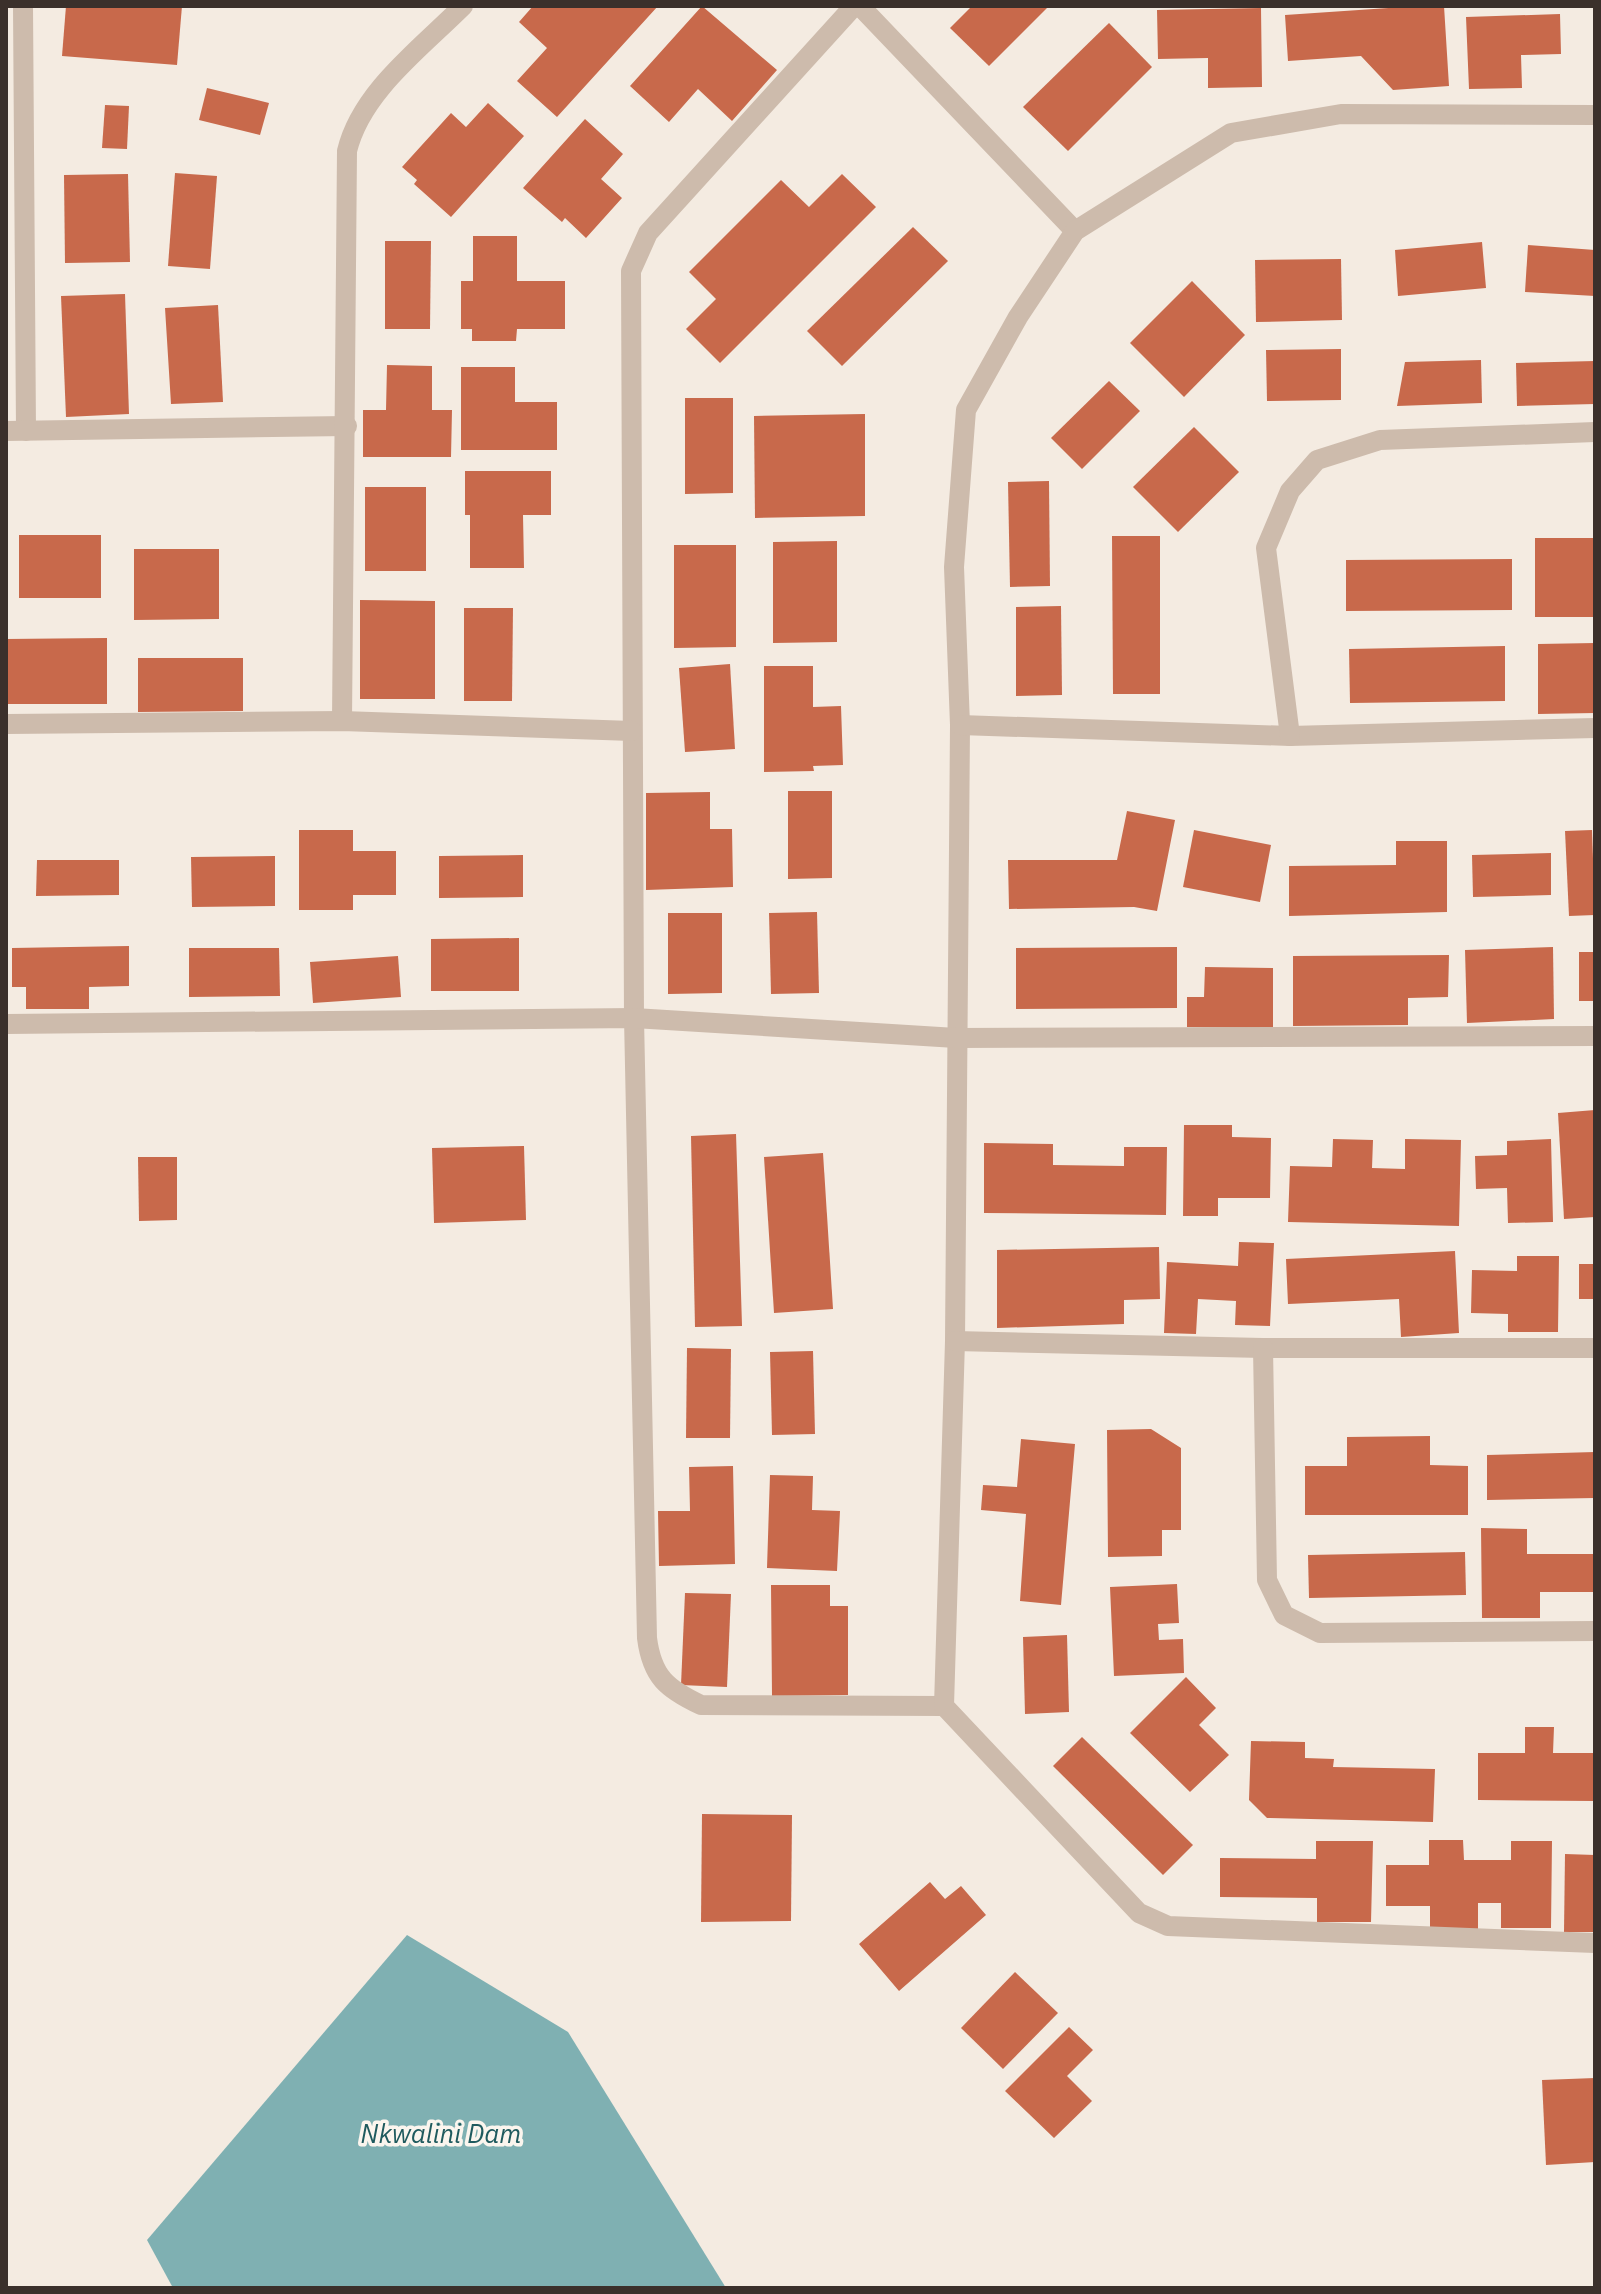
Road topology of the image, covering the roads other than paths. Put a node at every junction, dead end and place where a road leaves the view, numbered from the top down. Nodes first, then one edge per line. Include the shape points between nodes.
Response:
1 (23, 6) edge
2 (857, 6) edge
3 (449, 11) edge
4 (1595, 115) edge
5 (14, 132) edge
6 (1075, 231) junction
7 (347, 426) junction
8 (16, 431) edge
9 (1595, 432) edge
10 (342, 721) junction
11 (6, 724) edge
12 (960, 725) junction
13 (1595, 728) edge
14 (632, 731) junction
15 (1290, 736) junction
16 (634, 1018) junction
17 (6, 1024) edge
18 (1595, 1036) edge
19 (956, 1038) junction
20 (955, 1341) junction
21 (1263, 1348) junction
22 (1595, 1348) edge
23 (1595, 1631) edge
24 (944, 1706) junction
25 (1595, 1943) edge

1 - 5 street
2 - 6 street
2 - 14 street via 648,233 631,271
3 - 7 street via 353,125 347,151
4 - 6 street via 1341,114 1231,133
5 - 8 street
6 - 12 street via 966,410 954,567
7 - 8 street
7 - 10 street
9 - 15 street via 1380,440 1317,460 1290,491 1266,548
10 - 11 street
10 - 14 street
12 - 15 street
12 - 19 street
13 - 15 street
14 - 16 street
16 - 17 street
16 - 19 street
16 - 24 street via 650,1660 670,1691 701,1705
18 - 19 street
19 - 20 street
20 - 21 street
20 - 24 street
21 - 22 street
21 - 23 street via 1267,1580 1284,1615 1320,1633
24 - 25 street via 1139,1913 1168,1926

